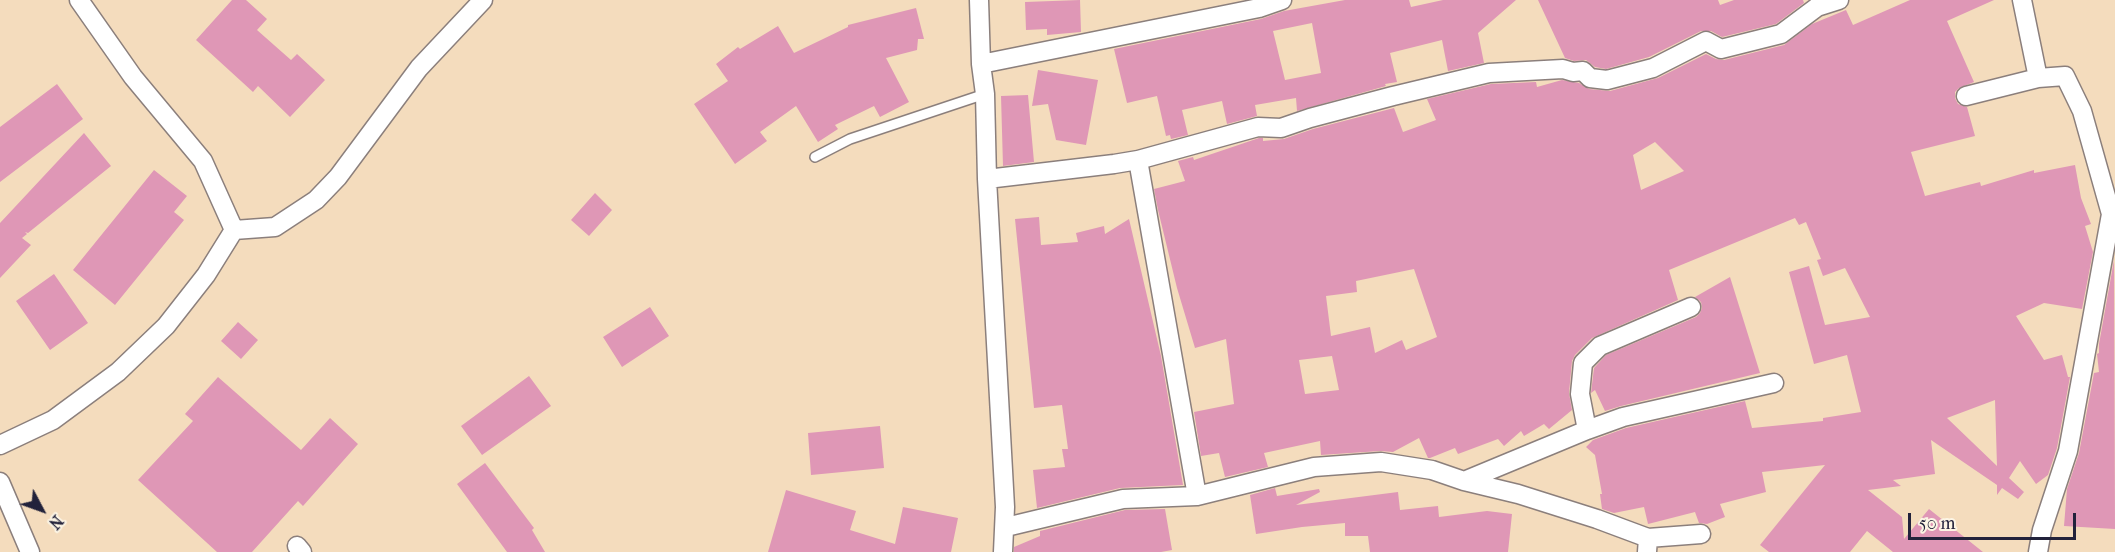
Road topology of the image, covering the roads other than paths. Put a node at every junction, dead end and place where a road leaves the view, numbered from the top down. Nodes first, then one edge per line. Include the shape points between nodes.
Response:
1 (79, 0) edge
2 (483, 0) edge
3 (979, 0) edge
4 (1282, 0) edge
5 (1839, 0) edge
6 (2022, 0) edge
7 (981, 64) junction
8 (2038, 78) junction
9 (985, 94) junction
10 (1966, 96) dead end
11 (815, 157) dead end
12 (1138, 160) junction
13 (987, 179) junction
14 (234, 230) junction
15 (1691, 308) dead end
16 (1774, 382) dead end
17 (1587, 430) junction
18 (0, 446) edge
19 (1464, 481) junction
20 (0, 482) edge
21 (1197, 496) junction
22 (1006, 527) junction
23 (1701, 534) dead end
24 (1648, 545) edge
25 (30, 552) edge
26 (1003, 552) edge
27 (2038, 552) edge

1 - 14 street via 133,77 203,161
2 - 14 street via 419,68 338,177 316,200 275,227
3 - 7 street
4 - 7 street via 1259,8
5 - 12 street via 1817,7 1781,34 1721,49 1706,41 1653,68 1607,80 1563,69 1489,73 1281,128 1258,127
6 - 8 street
7 - 9 street
8 - 10 street
8 - 27 street via 2065,76 2082,111 2111,214 2068,451
9 - 11 lane via 850,139
9 - 13 street
12 - 13 street
12 - 21 street
13 - 22 street
14 - 18 street via 166,326 118,372 53,420
15 - 17 street via 1600,346 1583,363 1580,394
16 - 17 street via 1623,417
17 - 19 street
19 - 21 street via 1432,470 1381,462 1314,467
19 - 24 street via 1518,494
20 - 25 street
21 - 22 street via 1123,500
22 - 26 street
23 - 24 street

